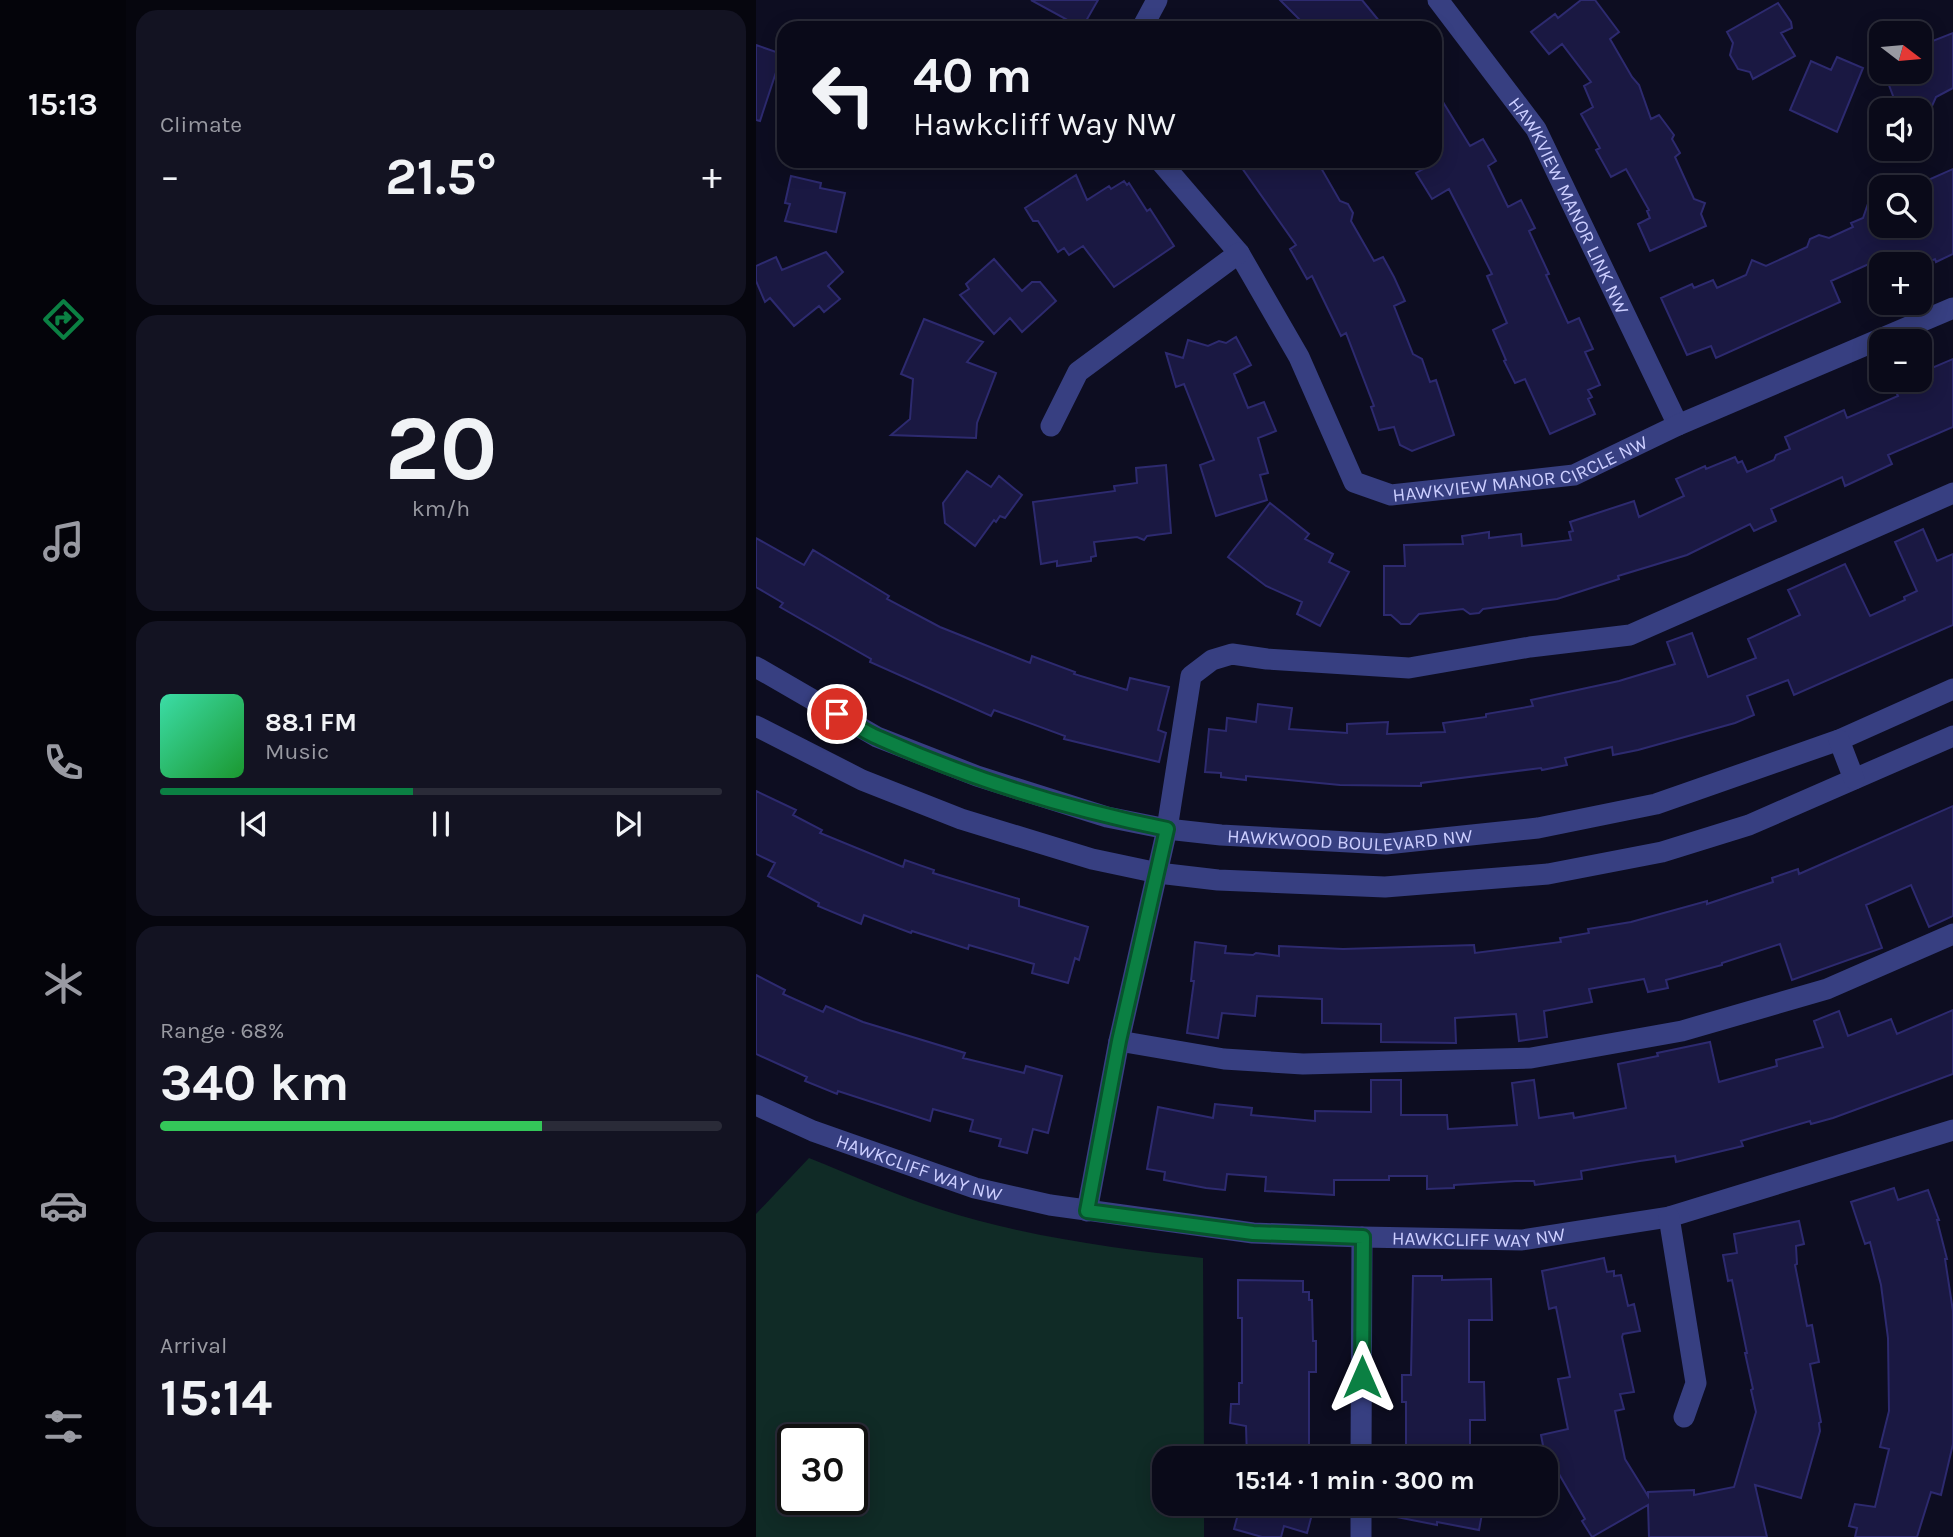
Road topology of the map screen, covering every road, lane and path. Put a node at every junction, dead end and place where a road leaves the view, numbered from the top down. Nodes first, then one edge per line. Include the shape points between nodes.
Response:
1 (1157, 0) edge
2 (1438, 0) edge
3 (1146, 21) edge
4 (1166, 168) edge
5 (1238, 253) junction
6 (1953, 308) edge
7 (1678, 425) junction
8 (1051, 426) dead end
9 (1953, 493) edge
10 (756, 667) edge
11 (1953, 689) edge
12 (756, 726) edge
13 (1953, 736) edge
14 (1839, 740) junction
15 (1854, 779) junction
16 (1167, 829) junction
17 (1158, 873) junction
18 (1953, 934) edge
19 (1119, 1041) junction
20 (756, 1105) edge
21 (1953, 1130) edge
22 (1087, 1211) junction
23 (1669, 1217) junction
24 (1363, 1237) junction
25 (1684, 1417) dead end
26 (1361, 1446) edge
27 (1361, 1516) edge
28 (1361, 1537) edge

1 - 3 street
2 - 7 street, HAWKVIEW MANOR LINK NW via 1536,129
4 - 5 street, HAWKVIEW MANOR CIRCLE NW
5 - 7 street, HAWKVIEW MANOR CIRCLE NW via 1299,357 1354,482 1391,495 1574,475
5 - 8 street via 1077,372
6 - 7 street, HAWKVIEW MANOR CIRCLE NW
9 - 16 street via 1630,635 1409,668 1232,654 1212,660 1191,676
10 - 16 street, HAWKWOOD BOULEVARD NW via 877,737 1107,817
11 - 14 street, HAWKWOOD BOULEVARD NW
12 - 17 street via 862,780 961,819 1092,859
13 - 15 street
14 - 15 street
14 - 16 street, HAWKWOOD BOULEVARD NW via 1656,804 1538,828 1386,844
15 - 17 street via 1749,825 1662,852 1548,874 1385,887
16 - 17 street
17 - 19 street
18 - 19 street via 1827,989 1682,1031 1531,1059 1303,1064 1224,1059
19 - 22 street
20 - 22 street, HAWKCLIFF WAY NW via 813,1131 975,1188
21 - 23 street, HAWKCLIFF WAY NW
22 - 24 street, HAWKCLIFF WAY NW via 1253,1233
23 - 24 street, HAWKCLIFF WAY NW via 1522,1240
23 - 25 street via 1696,1383
24 - 26 street
27 - 28 street

